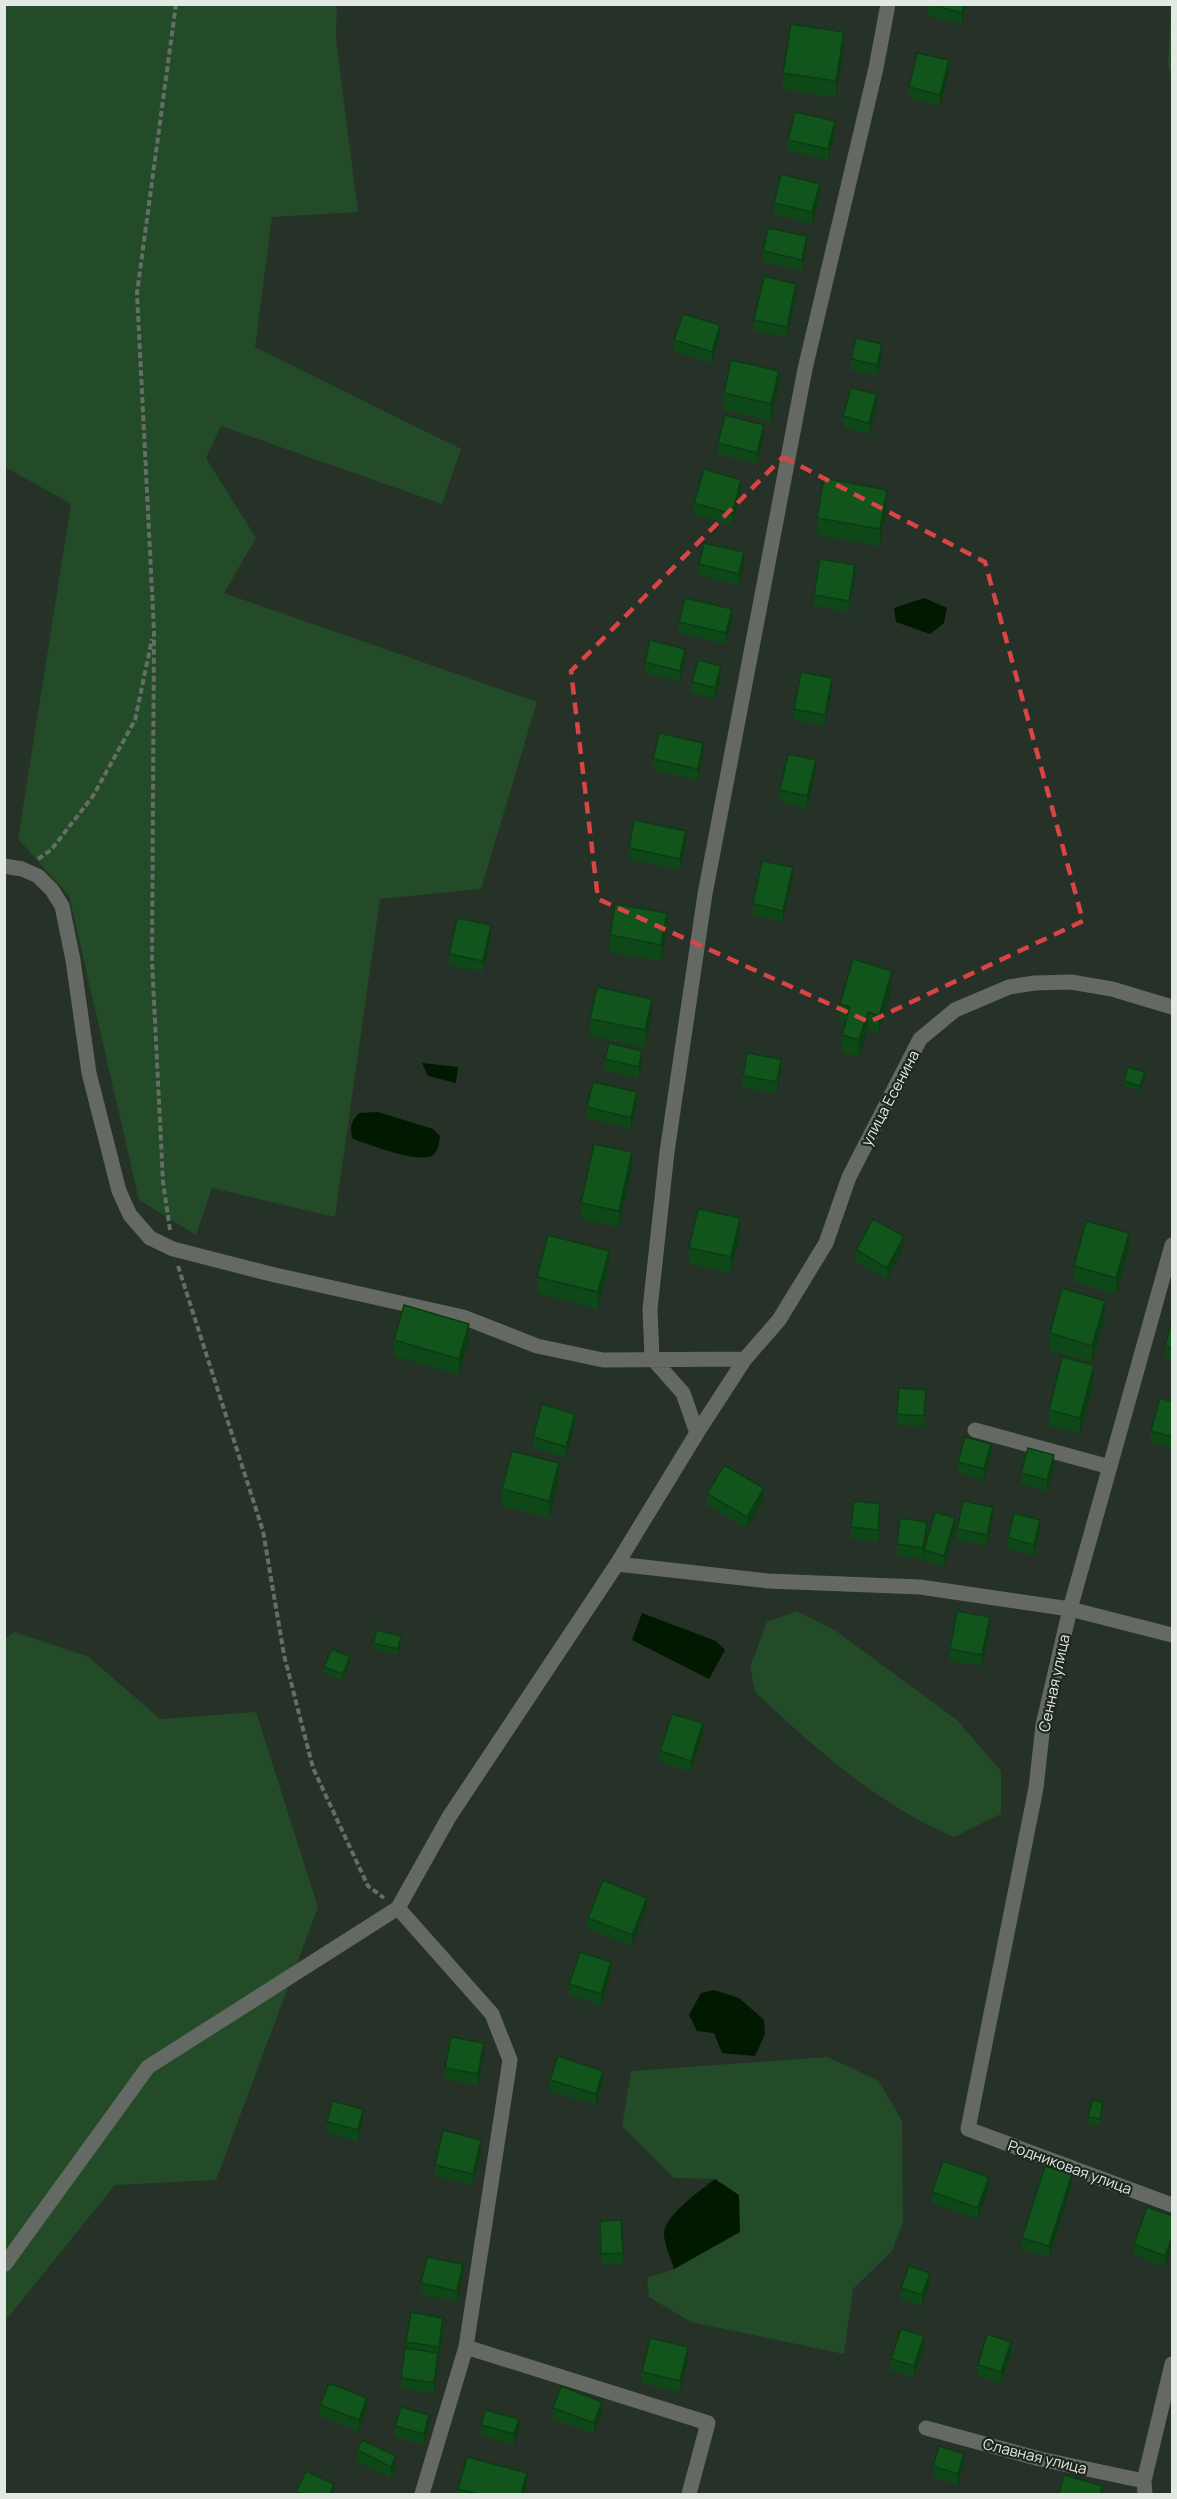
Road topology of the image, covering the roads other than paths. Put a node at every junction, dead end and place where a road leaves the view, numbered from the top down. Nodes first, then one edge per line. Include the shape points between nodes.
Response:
1 (888, 4) edge
2 (4, 866) edge
3 (1173, 1007) edge
4 (1173, 1245) edge
5 (652, 1358) junction
6 (745, 1359) junction
7 (975, 1430) dead end
8 (697, 1433) junction
9 (1110, 1467) junction
10 (617, 1564) junction
11 (1071, 1609) junction
12 (1173, 1635) edge
13 (398, 1908) junction
14 (968, 2129) joint
15 (1173, 2205) edge
16 (5, 2264) edge
17 (466, 2347) junction
18 (1173, 2364) edge
19 (1166, 2414) edge
20 (926, 2428) dead end
21 (1145, 2488) edge
22 (422, 2494) edge
23 (689, 2494) edge

1 - 5 street via 804,369 705,894 667,1152 650,1309
2 - 5 street via 39,876 62,906 88,1073 119,1191 130,1215 150,1238 173,1249 275,1275 462,1317 537,1346 603,1360
3 - 6 street, улица Есенина via 1071,982 1009,987 955,1010 920,1039 849,1177 826,1243 779,1320
4 - 9 street, Сенная улица
5 - 6 street
5 - 8 street via 683,1393
6 - 8 street, улица Есенина
7 - 9 street
8 - 10 street, улица Есенина
9 - 11 street, Сенная улица
10 - 11 street via 768,1581 920,1587
10 - 13 street, улица Есенина via 449,1817
11 - 12 street
11 - 14 street, Сенная улица via 1043,1725 1036,1788
13 - 16 street via 148,2067
13 - 17 street via 492,2014 510,2060
14 - 15 street, Родниковая улица
17 - 22 street
17 - 23 street via 708,2423
18 - 19 street
19 - 21 street
20 - 21 street, Славная улица

